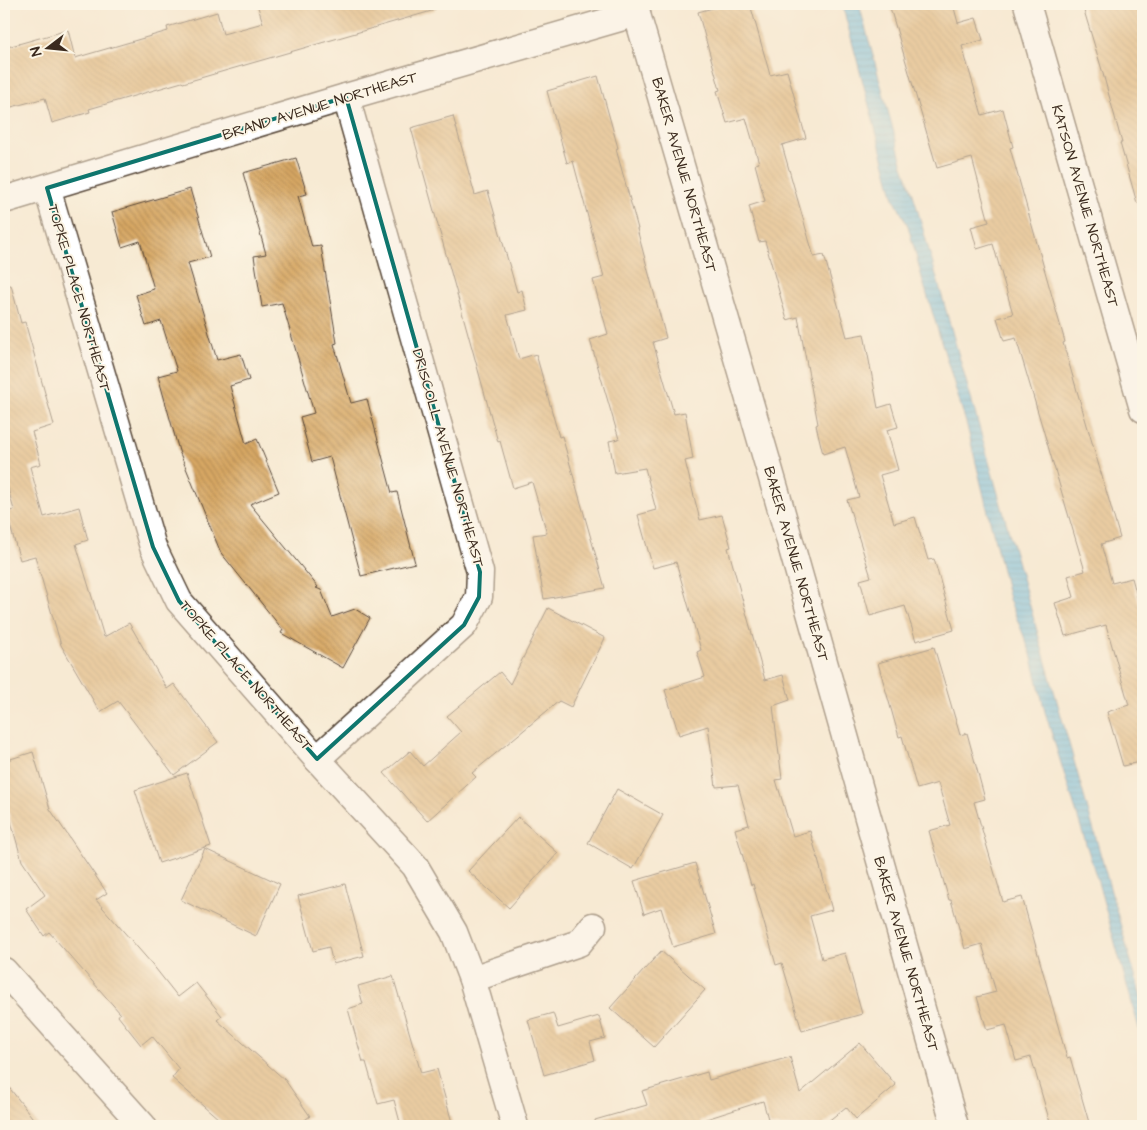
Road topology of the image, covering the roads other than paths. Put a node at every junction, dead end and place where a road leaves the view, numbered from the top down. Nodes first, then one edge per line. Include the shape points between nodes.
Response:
1 (1027, 4) edge
2 (636, 8) edge
3 (346, 97) junction
4 (47, 188) junction
5 (4, 200) edge
6 (1143, 409) edge
7 (317, 759) junction
8 (593, 926) dead end
9 (4, 971) edge
10 (472, 979) junction
11 (143, 1126) edge
12 (515, 1126) edge
13 (955, 1126) edge

1 - 6 street, KATSON AVENUE NORTHEAST
2 - 3 street, BRAND AVENUE NORTHEAST
2 - 13 street, BAKER AVENUE NORTHEAST
3 - 4 street, BRAND AVENUE NORTHEAST
3 - 7 street, DRISCOLL AVENUE NORTHEAST via 480,572 479,597 464,625
4 - 5 street, BRAND AVENUE NORTHEAST
4 - 7 street, TOPKE PLACE NORTHEAST via 153,547 179,601
7 - 10 street, TOPKE PLACE NORTHEAST via 415,866 454,932
8 - 10 street via 579,943
9 - 11 street
10 - 12 street, TOPKE PLACE NORTHEAST

